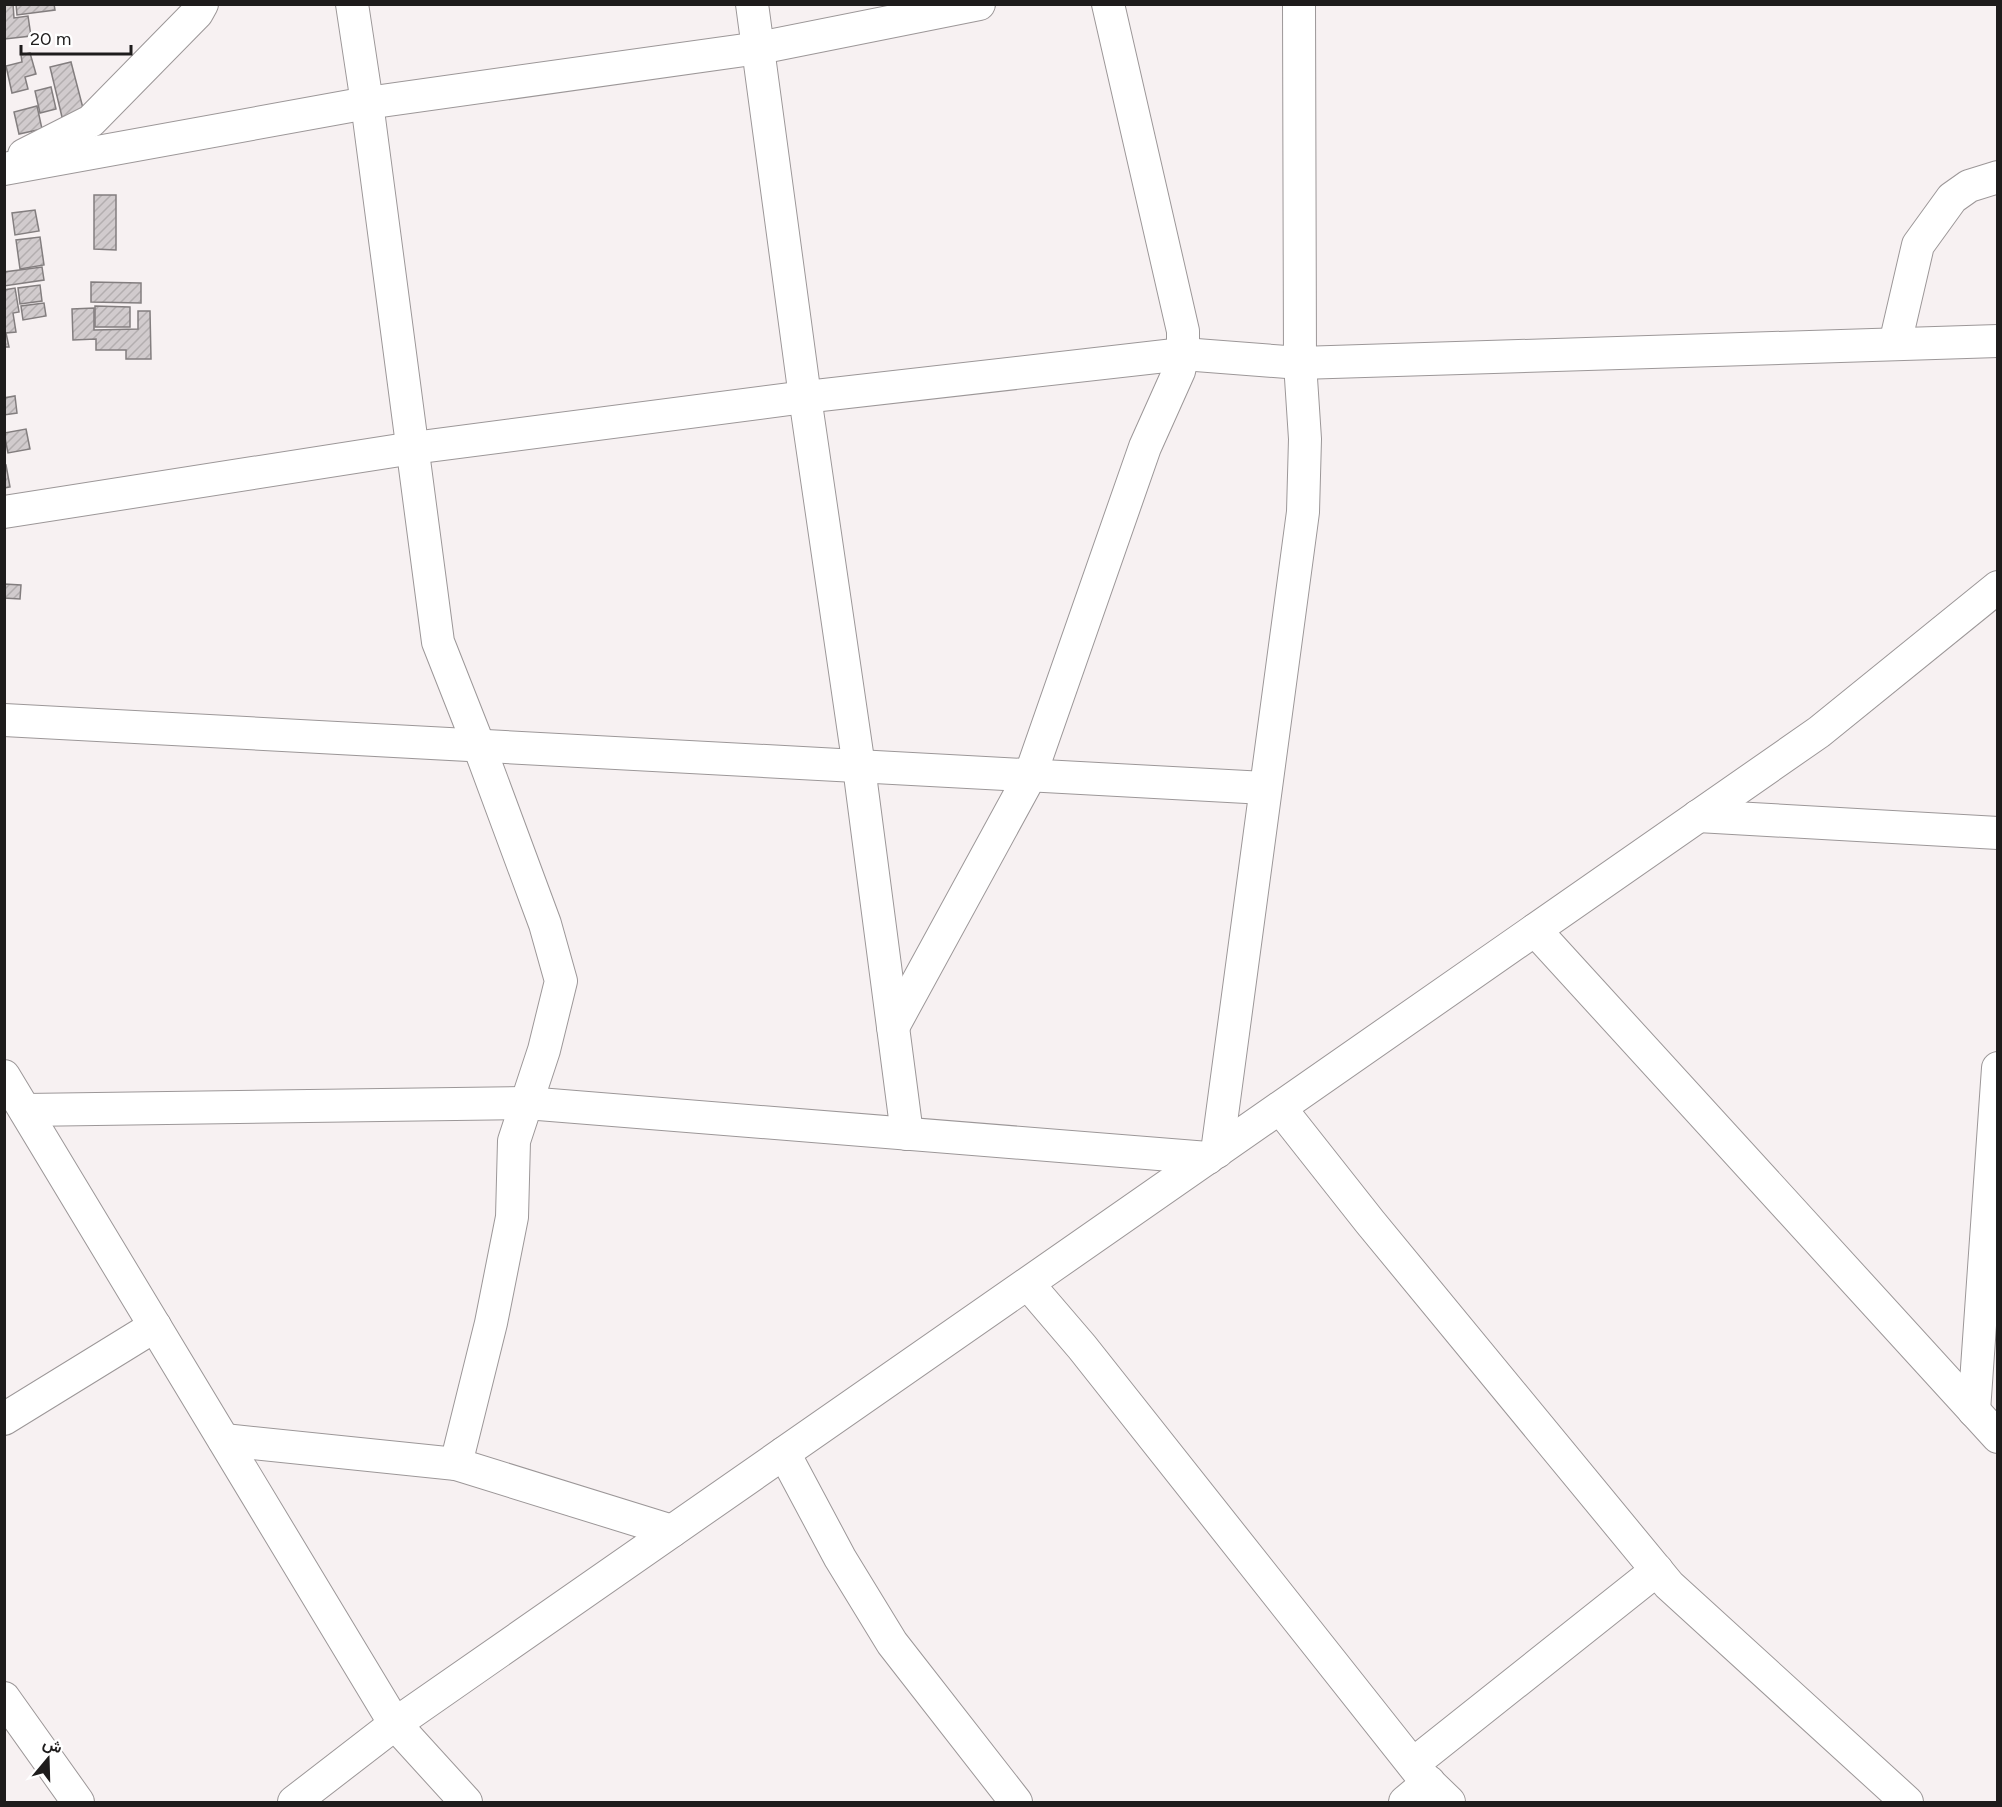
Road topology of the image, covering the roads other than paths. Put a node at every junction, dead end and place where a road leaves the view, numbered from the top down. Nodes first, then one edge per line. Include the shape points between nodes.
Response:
1 (202, 4) edge
2 (352, 4) edge
3 (752, 4) edge
4 (979, 4) edge
5 (1108, 4) edge
6 (1299, 4) edge
7 (759, 48) junction
8 (367, 103) junction
9 (4, 167) edge
10 (1998, 177) edge
11 (1998, 341) edge
12 (1895, 344) junction
13 (1183, 354) junction
14 (1300, 363) junction
15 (805, 397) junction
16 (413, 448) junction
17 (4, 512) edge
18 (1998, 587) edge
19 (4, 720) edge
20 (479, 746) junction
21 (859, 767) junction
22 (1030, 776) junction
23 (1265, 788) junction
24 (1698, 816) junction
25 (1998, 833) edge
26 (1535, 930) junction
27 (893, 1027) junction
28 (1998, 1068) edge
29 (4, 1076) edge
30 (526, 1103) junction
31 (1280, 1108) junction
32 (25, 1110) junction
33 (907, 1134) junction
34 (1212, 1155) junction
35 (1993, 1196) edge
36 (1028, 1284) junction
37 (155, 1326) junction
38 (1974, 1411) junction
39 (4, 1419) edge
40 (1998, 1437) edge
41 (224, 1440) junction
42 (784, 1453) junction
43 (456, 1464) junction
44 (672, 1532) junction
45 (1657, 1570) junction
46 (4, 1698) edge
47 (396, 1724) junction
48 (1430, 1783) edge
49 (78, 1803) edge
50 (294, 1803) edge
51 (466, 1803) edge
52 (1016, 1803) edge
53 (1405, 1803) edge
54 (1907, 1803) edge

1 - 9 street via 91,121
2 - 8 street
3 - 7 street
4 - 7 street
5 - 13 street via 1183,331
6 - 14 street
7 - 8 street
7 - 15 street
8 - 9 street
8 - 16 street
10 - 12 street via 1969,186 1952,198 1918,245
11 - 12 street
12 - 14 street
13 - 14 street
13 - 15 street
13 - 22 street via 1145,447
14 - 23 street via 1305,440 1303,512
15 - 16 street
15 - 21 street
16 - 17 street
16 - 20 street via 438,642
18 - 24 street via 1819,732
19 - 20 street
20 - 21 street
20 - 30 street via 545,924 561,981
21 - 22 street
21 - 27 street
22 - 23 street
22 - 27 street
23 - 34 street
24 - 25 street
24 - 26 street
26 - 31 street
26 - 38 street
27 - 33 street
28 - 35 street
29 - 32 street
30 - 32 street
30 - 33 street
30 - 43 street via 514,1141 512,1217
31 - 34 street
31 - 45 street
32 - 37 street
33 - 34 street
34 - 36 street
35 - 38 street
36 - 42 street
36 - 48 street
37 - 39 street
37 - 41 street
38 - 40 street
41 - 43 street
41 - 47 street
42 - 44 street
42 - 52 street via 840,1558 892,1643
43 - 44 street
44 - 47 street
45 - 48 street
45 - 54 street
46 - 49 street
47 - 50 street
47 - 51 street
48 - 53 street

